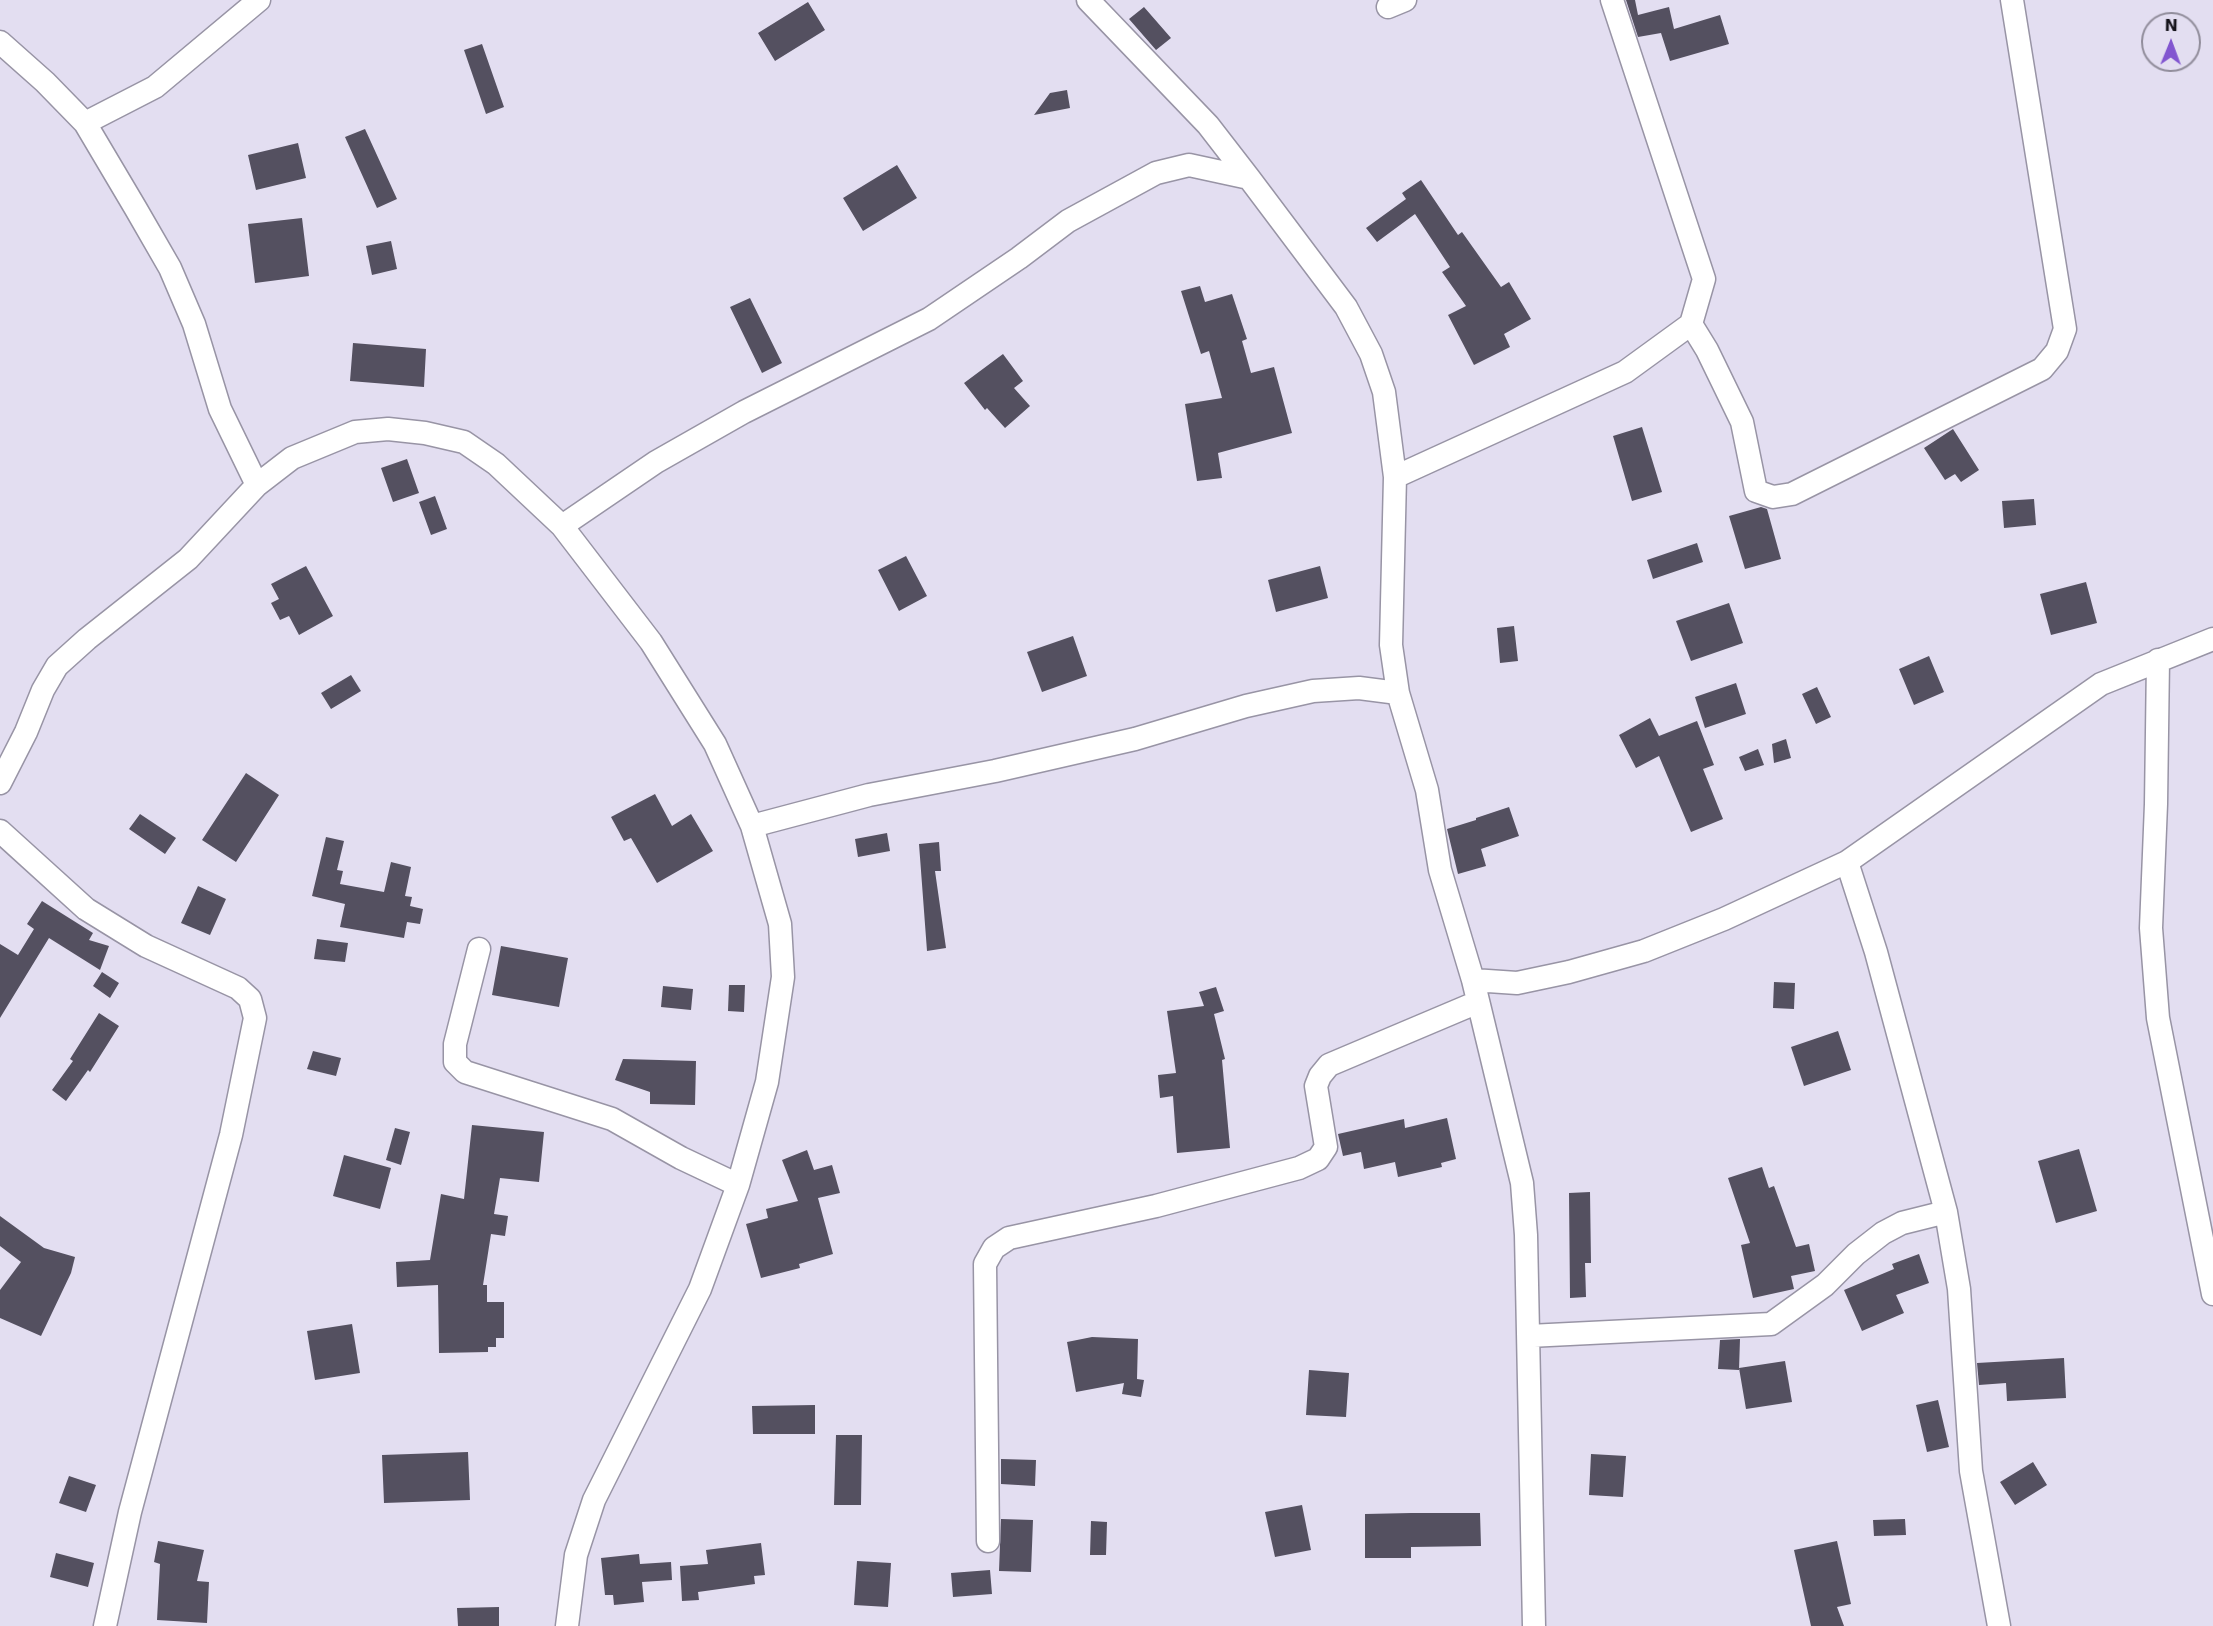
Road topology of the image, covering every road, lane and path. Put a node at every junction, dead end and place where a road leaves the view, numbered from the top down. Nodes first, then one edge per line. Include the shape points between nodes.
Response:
1 (259, 0) edge
2 (1088, 0) edge
3 (1612, 0) edge
4 (2012, 0) edge
5 (0, 42) edge
6 (85, 123) junction
7 (1249, 178) junction
8 (1690, 324) junction
9 (1395, 477) junction
10 (257, 485) junction
11 (562, 526) junction
12 (2213, 639) edge
13 (2158, 660) junction
14 (1398, 693) junction
15 (0, 783) edge
16 (752, 826) junction
17 (0, 831) edge
18 (1847, 862) junction
19 (478, 949) dead end
20 (1473, 980) junction
21 (1478, 1002) junction
22 (738, 1185) junction
23 (1946, 1212) junction
24 (2213, 1294) edge
25 (1529, 1336) junction
26 (988, 1540) dead end
27 (1994, 1625) edge
28 (105, 1626) edge
29 (567, 1626) edge
30 (1534, 1626) edge

1 - 6 street via 155,87
2 - 7 street via 1208,125
3 - 8 street via 1704,279
4 - 8 street via 2065,329 2057,351 2042,369 1792,494 1773,497 1755,491 1742,422
5 - 6 street
6 - 10 street via 170,268 194,324 220,409
7 - 9 street via 1346,307 1371,354 1384,392
7 - 11 street via 1189,165 1156,172 1068,221 929,319 744,412 656,462
8 - 9 street via 1625,372
9 - 14 street via 1391,645
10 - 11 street via 292,458 355,432 388,429 425,433 464,442 496,464
10 - 15 street via 188,559 57,666
11 - 16 street via 651,642 689,699 715,744
12 - 13 street
13 - 18 street via 2101,684
13 - 24 street via 2151,928 2158,1018
14 - 16 street via 1359,688 1313,691 1135,739 869,795
14 - 20 street via 1427,790 1440,870
16 - 22 street via 780,924 783,977 767,1082
17 - 28 street via 86,909 146,946 238,988 250,999 255,1018 228,1146 130,1512
18 - 20 street via 1644,951 1517,982
18 - 23 street via 1876,952
19 - 22 street via 455,1044 455,1062 465,1072 612,1119
20 - 21 street
21 - 25 street via 1522,1183
21 - 26 street via 1329,1065 1316,1086 1326,1147 1318,1160 1156,1206 1010,1238 993,1248 985,1264
22 - 29 street via 700,1289 594,1500 576,1555
23 - 25 street via 1902,1223 1883,1233 1825,1285 1771,1324
23 - 27 street via 1959,1289 1971,1471
25 - 30 street

